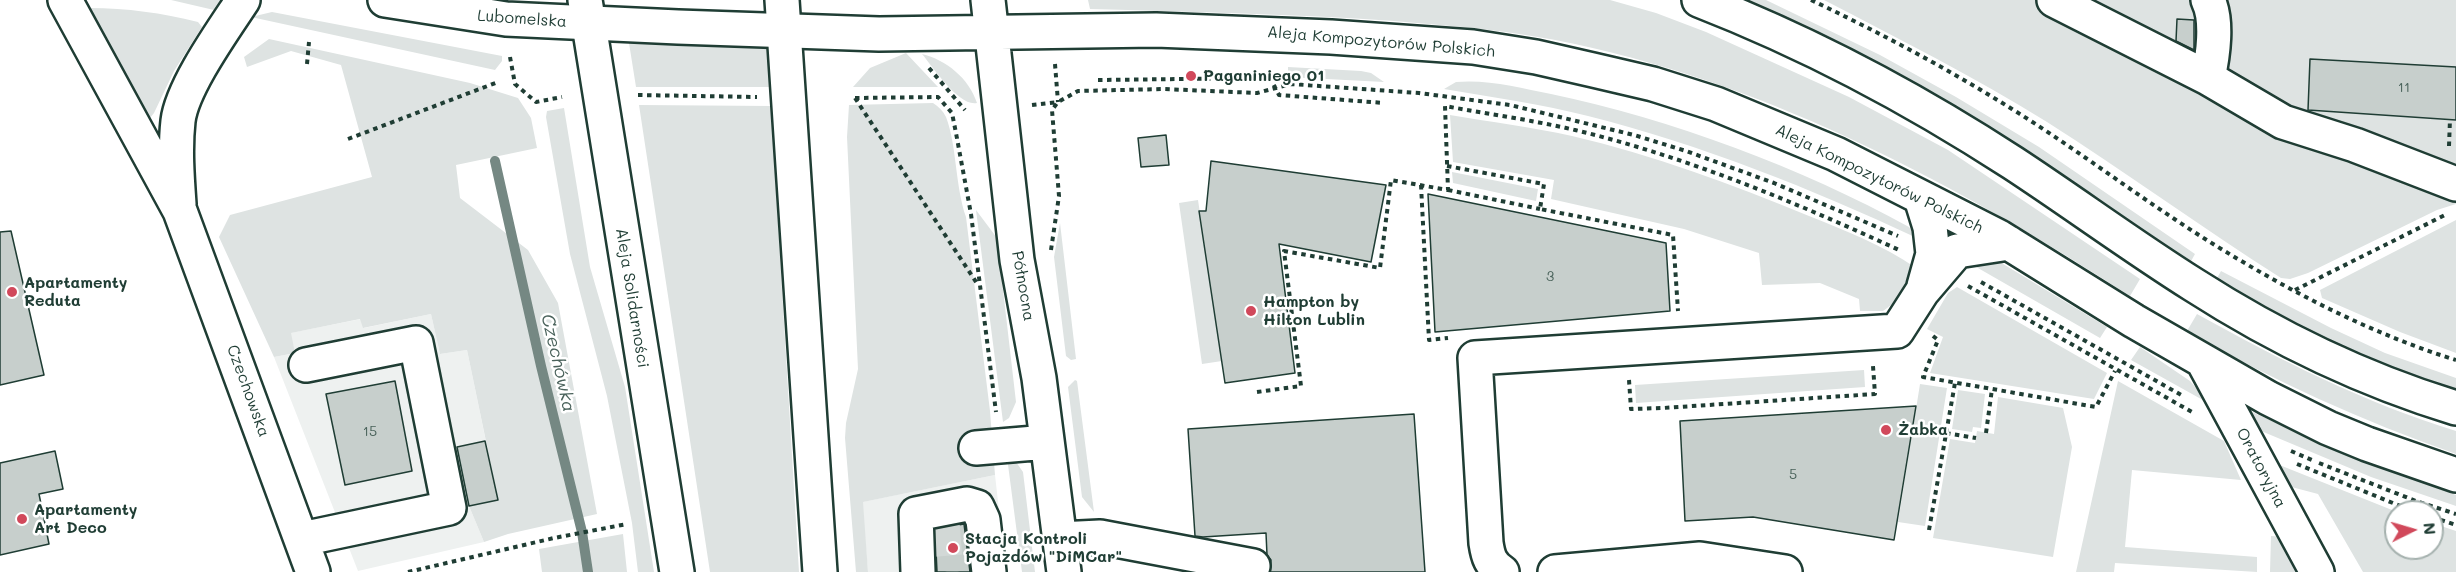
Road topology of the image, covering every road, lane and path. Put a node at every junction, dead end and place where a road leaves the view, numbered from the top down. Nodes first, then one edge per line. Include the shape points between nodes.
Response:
1 (65, 0) edge
2 (243, 0) edge
3 (385, 0) edge
4 (988, 0) edge
5 (1699, 0) edge
6 (1811, 0) edge
7 (2054, 0) edge
8 (2208, 0) edge
9 (587, 12) edge
10 (784, 15) edge
11 (992, 32) junction
12 (898, 34) junction
13 (309, 42) dead end
14 (510, 57) dead end
15 (307, 64) dead end
16 (2208, 78) junction
17 (1056, 80) dead end
18 (1098, 80) dead end
19 (498, 82) dead end
20 (1275, 88) junction
21 (638, 95) dead end
22 (759, 97) dead end
23 (562, 98) dead end
24 (1058, 102) junction
25 (1384, 103) dead end
26 (967, 121) dead end
27 (348, 139) dead end
28 (1447, 166) junction
29 (2456, 184) edge
30 (1421, 185) junction
31 (1448, 190) junction
32 (1921, 198) junction
33 (1540, 209) junction
34 (180, 211) junction
35 (2446, 214) dead end
36 (2009, 243) junction
37 (1050, 256) dead end
38 (1936, 263) junction
39 (980, 288) junction
40 (2295, 290) junction
41 (1678, 318) dead end
42 (1926, 332) dead end
43 (1870, 333) junction
44 (1452, 338) dead end
45 (2456, 360) edge
46 (2204, 363) junction
47 (306, 366) dead end
48 (2115, 371) junction
49 (1955, 383) junction
50 (1992, 389) junction
51 (1257, 392) dead end
52 (2188, 399) dead end
53 (2456, 408) edge
54 (1631, 409) dead end
55 (2198, 416) dead end
56 (2240, 428) junction
57 (1946, 433) junction
58 (1986, 433) dead end
59 (1976, 438) dead end
60 (1047, 442) junction
61 (988, 447) joint
62 (2290, 461) dead end
63 (2456, 475) edge
64 (2386, 500) edge
65 (2456, 514) edge
66 (627, 524) dead end
67 (1929, 530) dead end
68 (302, 539) junction
69 (1059, 539) junction
70 (1253, 566) dead end
71 (313, 572) edge
72 (408, 572) edge
73 (677, 572) edge
74 (820, 572) edge
75 (918, 572) edge
76 (989, 572) edge
77 (1064, 572) edge
78 (1502, 572) edge
79 (1555, 572) edge
80 (1785, 572) edge
81 (2317, 572) edge

1 - 34 street, Czechowska
2 - 34 street, Czechowska via 190,86 178,119 176,171
3 - 9 street, Lubomelska via 496,18
4 - 11 street, Północna
5 - 53 street via 1808,49 1943,120 2012,162 2194,286 2272,330 2332,361
6 - 40 path via 1939,64 2218,247
7 - 16 street
8 - 16 street via 2212,10 2213,55
9 - 10 street, Lubomelska
9 - 73 street, Aleja Solidarności
10 - 12 street, Aleja Kompozytorów Polskich
10 - 74 street
11 - 12 street, Aleja Kompozytorów Polskich
11 - 32 street, Aleja Kompozytorów Polskich via 1259,32 1419,42 1525,55 1653,84 1716,104 1836,154
11 - 60 street, Północna via 1017,260
12 - 26 path via 966,111
13 - 15 path
14 - 23 path via 514,84 536,102
16 - 29 street via 2283,122
17 - 24 path
18 - 20 path via 1270,78
19 - 27 path
20 - 24 path via 1257,93 1099,89 1078,91
20 - 25 path via 1279,95
20 - 38 path via 1291,84 1435,95 1510,105 1623,132 1773,183 1899,237
21 - 22 path
24 - 37 path via 1052,110 1058,211
28 - 31 path
28 - 33 path via 1544,184
28 - 38 path via 1445,106 1575,130 1683,161
30 - 31 path
30 - 44 path via 1429,340
30 - 51 path via 1391,180 1380,268 1284,251 1301,386
31 - 33 path
32 - 36 street, Aleja Kompozytorów Polskich
32 - 38 street
33 - 41 path via 1673,235
34 - 68 street, Czechowska
35 - 40 path
36 - 38 street via 1956,251
36 - 46 street, Aleja Kompozytorów Polskich
38 - 43 street via 1898,331
38 - 48 path
38 - 52 path
39 - 39 path via 952,113 938,97 855,98
39 - 61 path
40 - 45 path via 2385,334
42 - 49 path via 1938,340 1923,377
43 - 54 path via 1875,394
43 - 78 street via 1475,358 1488,556
46 - 56 street, Oratoryjna
46 - 63 street, Aleja Kompozytorów Polskich via 2328,428
47 - 68 street via 416,343 449,508
48 - 50 path via 2096,407
48 - 55 path
49 - 50 path
49 - 57 path
50 - 58 path
56 - 65 path via 2336,471
56 - 81 street, Oratoryjna
57 - 59 path
57 - 67 path
60 - 61 street
60 - 69 street, Północna
62 - 64 path
66 - 72 path
68 - 71 street, Czechowska
69 - 70 street via 1100,537
69 - 77 street, Północna
75 - 76 street via 916,514 942,516 967,504 977,507 983,520
79 - 80 street via 1700,559

